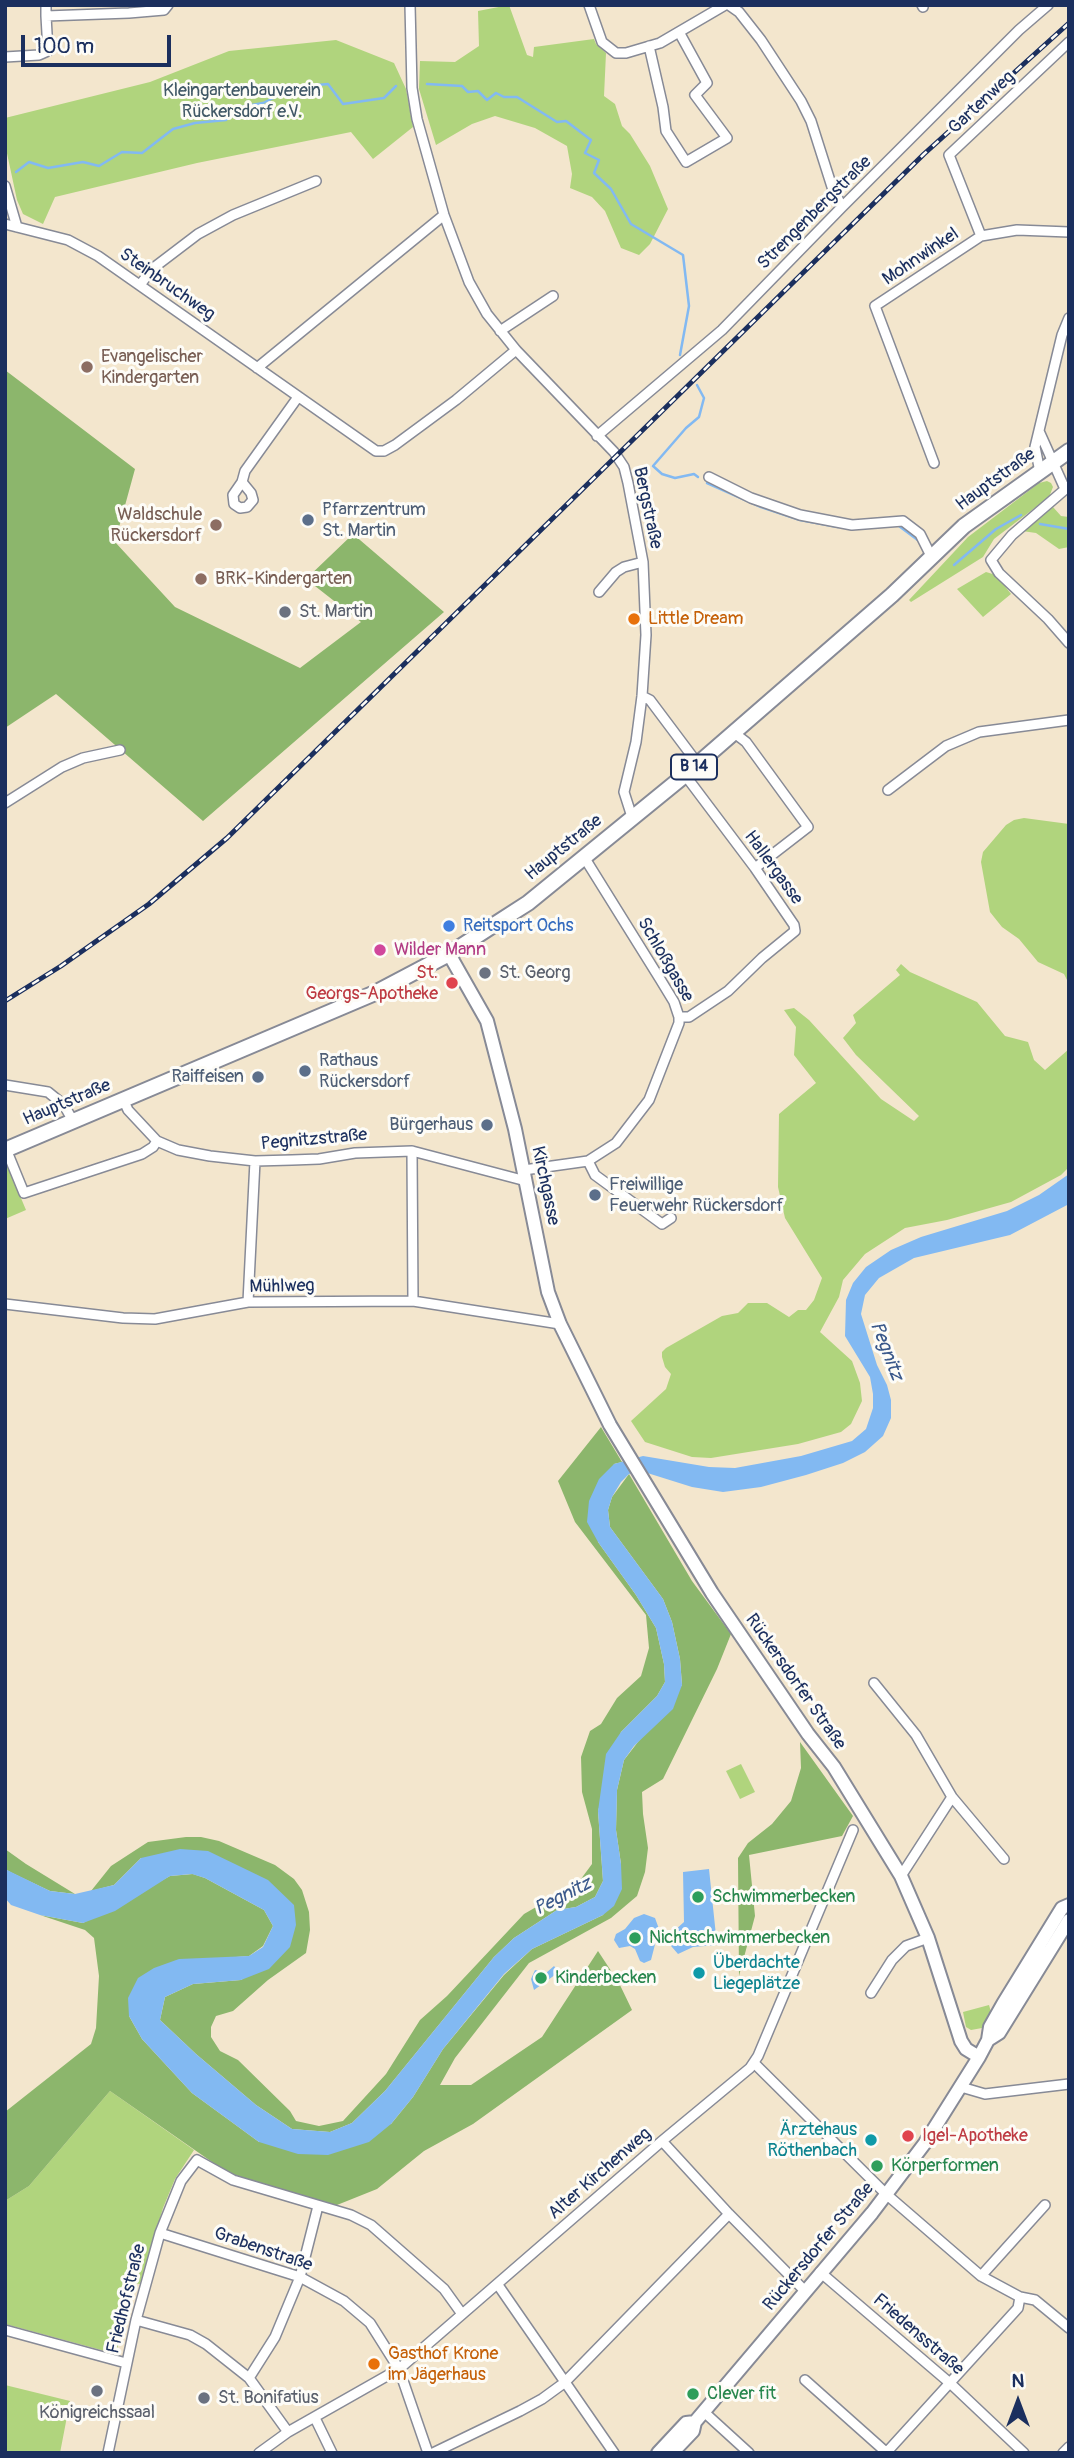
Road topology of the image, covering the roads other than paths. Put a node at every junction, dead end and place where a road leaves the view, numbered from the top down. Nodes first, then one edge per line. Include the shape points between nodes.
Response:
1 (46, 5) edge
2 (168, 5) edge
3 (410, 5) edge
4 (589, 5) edge
5 (727, 5) edge
6 (1048, 5) edge
7 (46, 16) junction
8 (679, 32) junction
9 (1069, 42) edge
10 (649, 46) junction
11 (5, 57) edge
12 (316, 181) dead end
13 (5, 186) edge
14 (842, 207) junction
15 (444, 215) junction
16 (5, 224) edge
17 (17, 227) junction
18 (1069, 232) edge
19 (981, 236) junction
20 (139, 285) junction
21 (553, 296) dead end
22 (1069, 318) edge
23 (500, 331) junction
24 (516, 350) junction
25 (257, 368) junction
26 (298, 397) junction
27 (1039, 431) junction
28 (597, 436) junction
29 (1069, 452) edge
30 (1053, 462) junction
31 (934, 463) dead end
32 (1040, 472) junction
33 (709, 477) dead end
34 (242, 482) dead end
35 (1067, 487) edge
36 (932, 558) junction
37 (643, 562) junction
38 (599, 592) dead end
39 (1069, 643) edge
40 (642, 696) junction
41 (1069, 720) edge
42 (733, 732) junction
43 (120, 750) dead end
44 (698, 764) junction
45 (685, 775) junction
46 (888, 790) dead end
47 (5, 803) edge
48 (632, 817) junction
49 (584, 857) junction
50 (755, 869) junction
51 (449, 954) junction
52 (679, 1017) junction
53 (5, 1085) edge
54 (123, 1099) junction
55 (73, 1121) junction
56 (157, 1141) junction
57 (6, 1150) edge
58 (412, 1151) junction
59 (255, 1161) junction
60 (588, 1161) junction
61 (525, 1175) junction
62 (671, 1218) dead end
63 (413, 1301) junction
64 (248, 1302) junction
65 (5, 1304) edge
66 (560, 1324) junction
67 (697, 1567) joint
68 (874, 1683) dead end
69 (952, 1797) junction
70 (853, 1830) dead end
71 (1004, 1859) dead end
72 (901, 1876) junction
73 (1069, 1905) edge
74 (1069, 1920) edge
75 (929, 1938) junction
76 (872, 1993) dead end
77 (988, 2040) junction
78 (979, 2057) junction
79 (754, 2063) junction
80 (1069, 2084) edge
81 (961, 2087) junction
82 (662, 2141) junction
83 (887, 2194) junction
84 (1045, 2205) dead end
85 (318, 2206) junction
86 (729, 2214) junction
87 (160, 2232) junction
88 (820, 2272) junction
89 (981, 2276) junction
90 (300, 2277) junction
91 (498, 2285) junction
92 (805, 2291) junction
93 (1020, 2297) junction
94 (463, 2314) junction
95 (136, 2320) junction
96 (1069, 2328) edge
97 (5, 2330) edge
98 (126, 2363) junction
99 (398, 2369) junction
100 (249, 2378) junction
101 (805, 2380) dead end
102 (564, 2383) junction
103 (951, 2384) junction
104 (705, 2412) junction
105 (315, 2418) junction
106 (695, 2422) junction
107 (288, 2432) junction
108 (1069, 2447) edge
109 (108, 2453) edge
110 (259, 2453) edge
111 (332, 2453) edge
112 (430, 2453) edge
113 (614, 2453) edge
114 (658, 2453) edge
115 (672, 2453) edge
116 (749, 2453) edge
117 (886, 2453) edge
118 (1024, 2453) edge
119 (1063, 2453) edge

1 - 7 street
2 - 7 street via 164,10
3 - 15 street, Bergstraße via 417,119
4 - 10 street via 608,49 626,53
5 - 8 street
5 - 14 street via 739,12 761,40 801,101
6 - 14 street, Strengenbergstraße
7 - 11 street via 48,51
8 - 10 street
8 - 10 street via 707,83 695,95 727,138 686,162 666,131
9 - 19 street, Gartenweg via 949,155
12 - 20 street via 198,234
13 - 17 street
14 - 28 street, Strengenbergstraße via 722,330
15 - 23 street, Bergstraße via 469,282
15 - 25 street
16 - 17 street, Steinbruchweg
17 - 20 street, Steinbruchweg via 82,247
18 - 19 street, Mohnwinkel via 1017,230
19 - 31 street, Mohnwinkel via 875,306
20 - 25 street, Steinbruchweg
21 - 23 street
22 - 27 street
23 - 24 street, Bergstraße
24 - 26 street, Steinbruchweg via 384,451
24 - 28 street, Bergstraße
25 - 26 street, Steinbruchweg
26 - 34 street via 245,471
27 - 30 street
27 - 32 street via 1035,447
28 - 37 street, Bergstraße via 624,467
29 - 30 main road, Hauptstraße / B 14
30 - 32 main road, Hauptstraße / B 14
30 - 35 street
32 - 36 main road, Hauptstraße / B 14 via 964,526
33 - 36 street via 800,515 852,525 903,521 920,534
35 - 39 street via 990,560
36 - 42 main road, Hauptstraße / B 14
37 - 38 street via 616,572
37 - 40 street, Bergstraße via 646,635
40 - 44 street via 650,700
40 - 48 street, Bergstraße via 624,792
41 - 46 street via 979,732 946,746
42 - 44 main road, Hauptstraße / B 14
42 - 50 street via 746,742 808,827
43 - 47 street via 62,766
44 - 45 main road, Hauptstraße / B 14
45 - 48 main road, Hauptstraße / B 14
45 - 50 street, Hallergasse
48 - 49 main road, Hauptstraße / B 14
49 - 51 main road, Hauptstraße / B 14 via 528,903
49 - 52 street, Schloßgasse
50 - 52 street, Hallergasse via 795,931 729,991 688,1017
51 - 54 main road, Hauptstraße / B 14 via 375,993
51 - 61 main road, Kirchgasse via 487,1021
52 - 60 street, Schloßgasse via 649,1100 616,1143
53 - 55 street via 48,1092 64,1105
54 - 55 main road, Hauptstraße / B 14
54 - 56 street, Pegnitzstraße
55 - 57 main road, Hauptstraße / B 14
56 - 57 street via 142,1154 24,1192
56 - 59 street, Pegnitzstraße via 178,1150
58 - 59 street, Pegnitzstraße
58 - 61 street, Pegnitzstraße
58 - 63 street
59 - 64 street
60 - 61 street, Schloßgasse
60 - 62 street via 595,1175 662,1224
61 - 66 main road, Kirchgasse via 548,1292
63 - 64 street, Mühlweg
63 - 66 street, Mühlweg
64 - 65 street, Mühlweg via 155,1319
66 - 67 main road, Kirchgasse via 610,1425
67 - 72 main road, Rückersdorfer Straße via 834,1767
68 - 69 street via 916,1735
69 - 71 street
69 - 72 street
70 - 79 street, Alter Kirchenweg
72 - 75 main road, Rückersdorfer Straße
73 - 77 main road via 1062,1909 1003,2004
74 - 77 main road via 999,2033
75 - 76 street via 906,1946
75 - 78 main road, Rückersdorfer Straße via 961,2040
77 - 78 main road
78 - 81 main road, Rückersdorfer Straße
79 - 82 street, Alter Kirchenweg
79 - 83 street
80 - 81 street via 985,2094
81 - 83 main road, Rückersdorfer Straße
82 - 86 street
82 - 91 street, Alter Kirchenweg
83 - 88 main road, Rückersdorfer Straße
83 - 89 street
84 - 89 street
85 - 87 street, Friedhofstraße via 233,2180 197,2160 181,2181
85 - 90 street
85 - 94 street via 371,2225 444,2289
86 - 92 street
86 - 102 street, Grabenstraße
87 - 90 street, Grabenstraße
87 - 95 street, Friedhofstraße
88 - 92 main road, Rückersdorfer Straße
88 - 103 street, Friedensstraße
89 - 93 street
90 - 99 street, Grabenstraße via 344,2301 370,2323
90 - 100 street via 275,2337
91 - 94 street, Alter Kirchenweg
91 - 102 street
92 - 104 main road, Rückersdorfer Straße
93 - 96 street via 1035,2300
93 - 103 street via 1018,2308
94 - 99 street, Alter Kirchenweg
95 - 98 street, Friedhofstraße
95 - 100 street via 190,2334
97 - 98 street
98 - 109 street, Friedhofstraße
99 - 105 street, Alter Kirchenweg
99 - 112 street, Grabenstraße
100 - 107 street
101 - 117 street
102 - 112 street, Grabenstraße via 520,2411
102 - 113 street
103 - 117 street
103 - 118 street, Friedensstraße
104 - 106 main road, Rückersdorfer Straße
104 - 116 street
105 - 107 street, Alter Kirchenweg
105 - 111 street
106 - 114 main road, Rückersdorfer Straße via 686,2423
106 - 115 main road, Rückersdorfer Straße via 693,2431
107 - 110 street, Alter Kirchenweg
108 - 119 street

